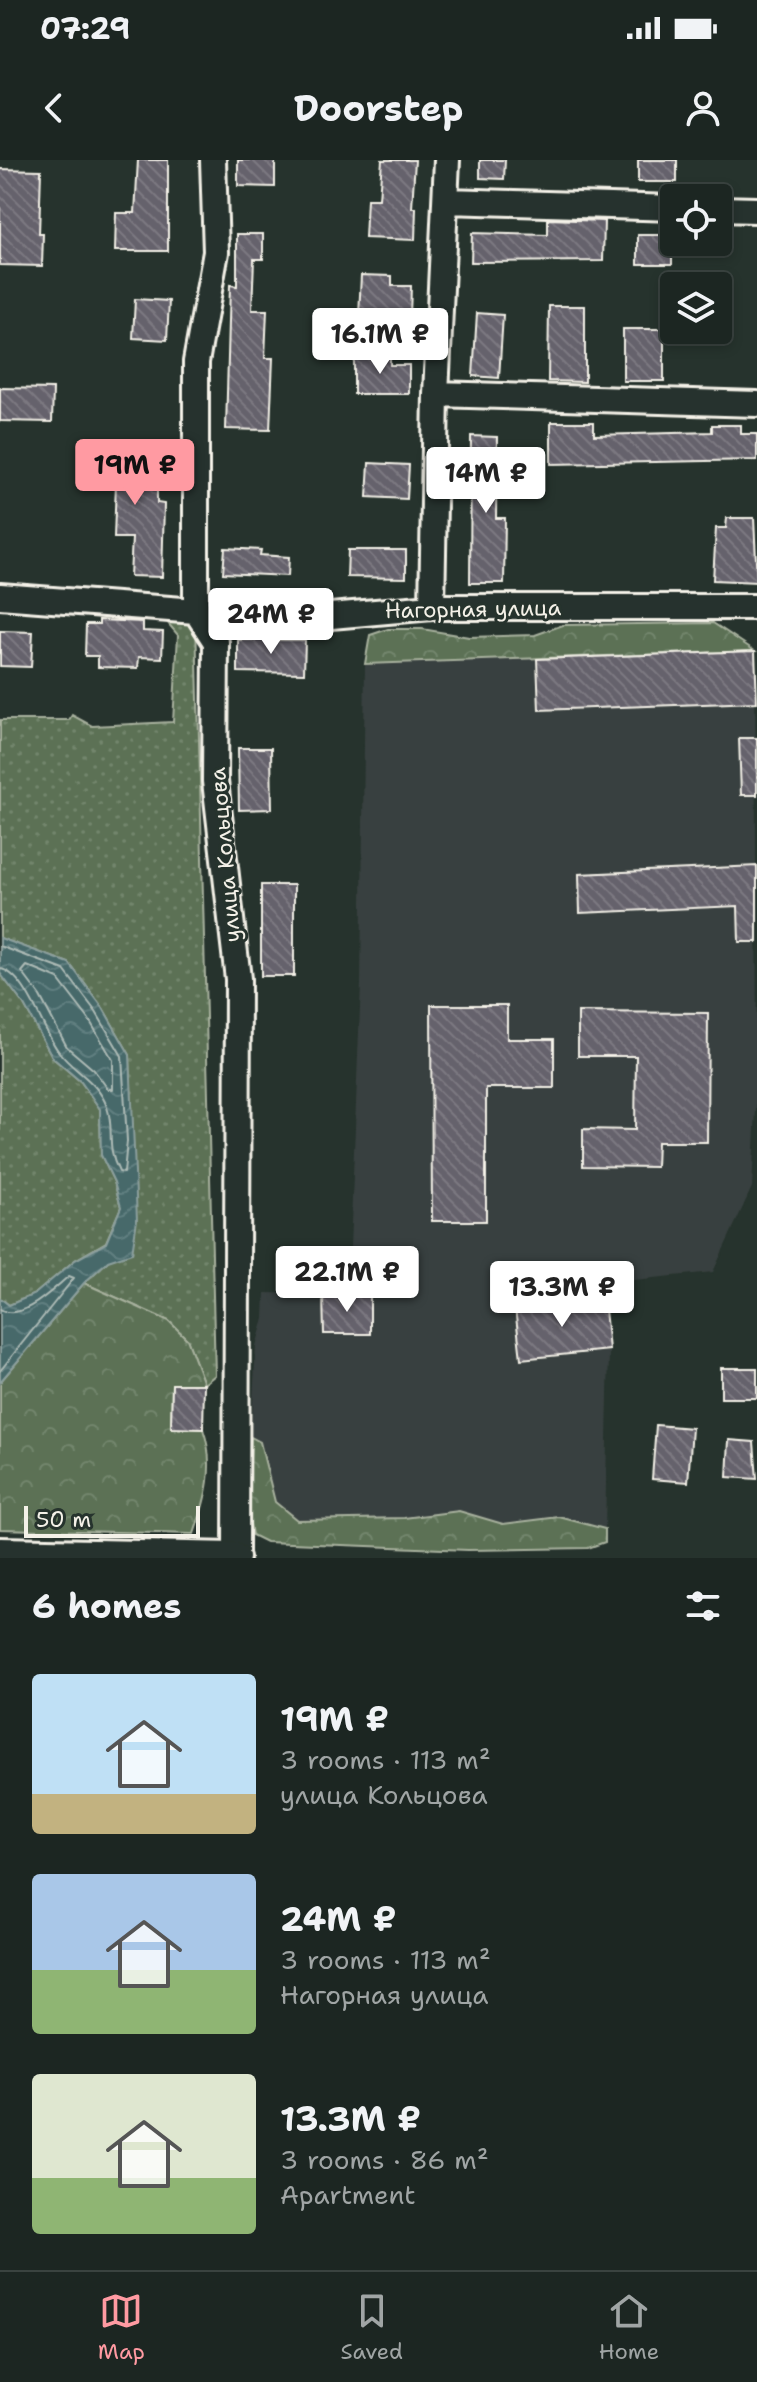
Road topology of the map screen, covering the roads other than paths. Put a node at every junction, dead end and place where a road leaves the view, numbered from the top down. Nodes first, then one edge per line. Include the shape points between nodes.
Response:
1 (213, 160) edge
2 (447, 160) edge
3 (447, 201) junction
4 (660, 208) edge
5 (732, 209) edge
6 (757, 210) edge
7 (436, 394) junction
8 (757, 404) edge
9 (0, 596) edge
10 (432, 607) junction
11 (757, 607) edge
12 (196, 611) junction
13 (0, 1553) edge
14 (235, 1558) edge

1 - 12 street via 216,252 196,362
2 - 3 street
3 - 4 street
3 - 7 street
5 - 6 street
7 - 8 street
7 - 10 street
9 - 12 street, Нагорная улица
10 - 11 street, Нагорная улица
10 - 12 street, Нагорная улица via 241,624
12 - 14 street, улица Кольцова via 216,642 215,781 238,979
13 - 14 street

